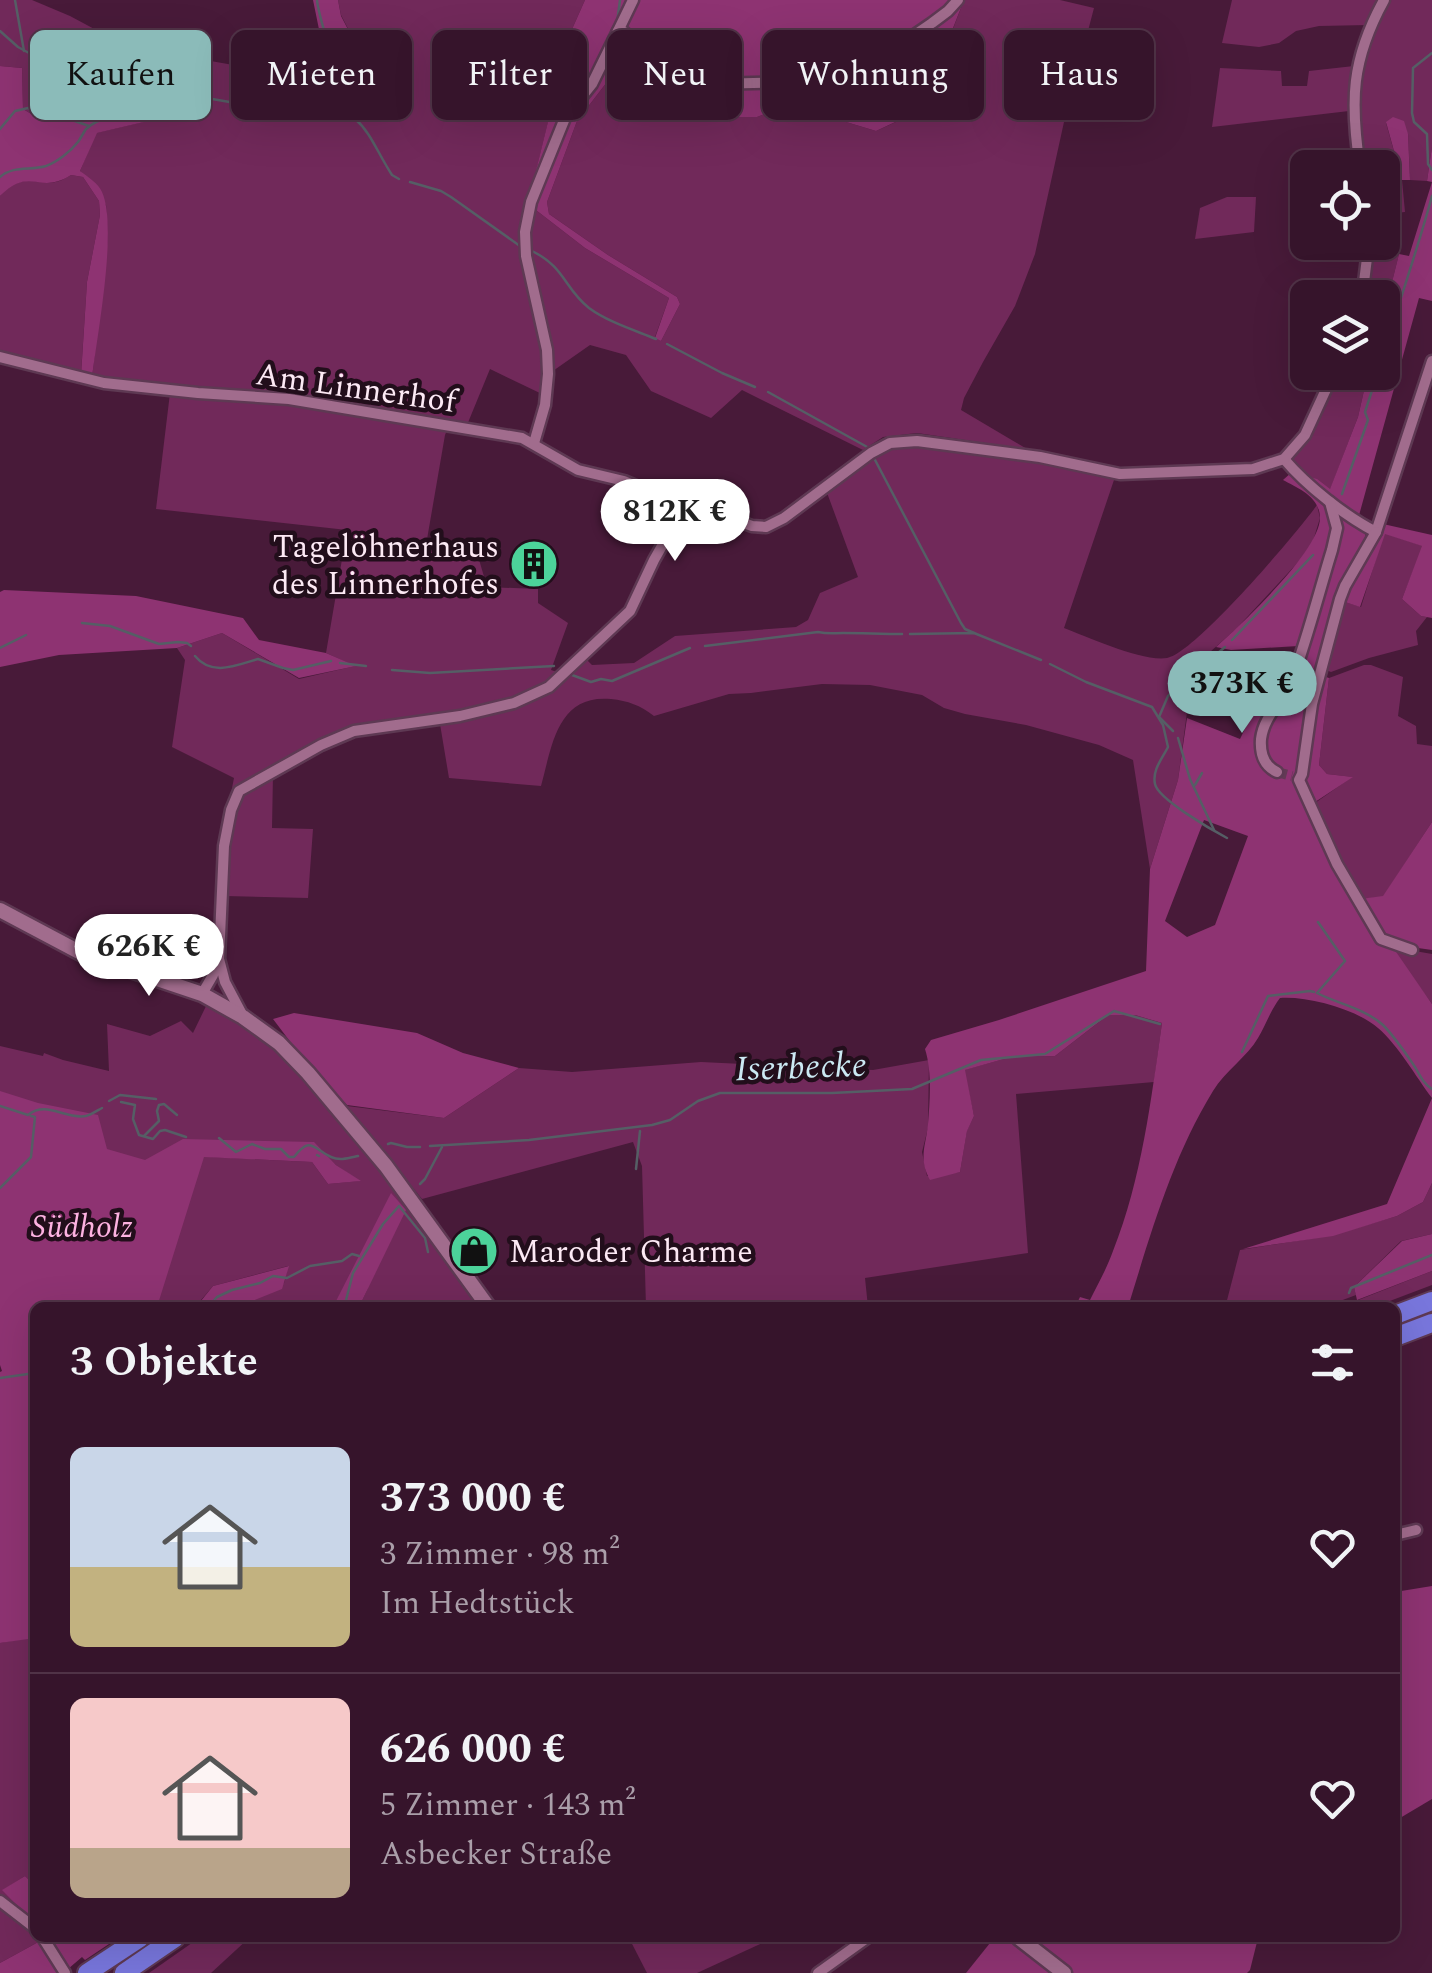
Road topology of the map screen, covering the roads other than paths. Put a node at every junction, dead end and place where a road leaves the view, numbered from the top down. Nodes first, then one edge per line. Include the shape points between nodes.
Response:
1 (634, 0) edge
2 (958, 0) edge
3 (1384, 0) edge
4 (619, 30) edge
5 (607, 53) edge
6 (742, 84) edge
7 (1358, 150) edge
8 (0, 357) edge
9 (1432, 360) edge
10 (1326, 390) edge
11 (534, 443) junction
12 (1284, 459) junction
13 (1330, 502) junction
14 (689, 515) junction
15 (1376, 532) junction
16 (1277, 772) dead end
17 (0, 910) edge
18 (1412, 950) dead end
19 (218, 959) junction
20 (222, 974) junction
21 (208, 997) junction
22 (243, 1017) junction
23 (1432, 1301) edge
24 (485, 1302) edge
25 (1400, 1313) edge
26 (1432, 1323) edge
27 (1400, 1335) edge
28 (1416, 1530) dead end
29 (1400, 1534) edge
30 (0, 1901) edge
31 (30, 1924) edge
32 (46, 1942) edge
33 (134, 1942) edge
34 (169, 1942) edge
35 (861, 1942) edge
36 (1024, 1942) edge
37 (65, 1973) edge
38 (86, 1973) edge
39 (124, 1973) edge
40 (818, 1973) edge
41 (1064, 1973) edge

1 - 4 street
2 - 6 street via 884,56 830,80
3 - 7 street via 1354,85
5 - 11 street via 565,118 531,202 526,248 548,374
8 - 11 street, Am Linnerhof via 104,382 289,399
9 - 15 street
10 - 12 street via 1305,435
11 - 14 street, Am Linnerhof via 578,470 635,486
12 - 13 street
12 - 14 street via 1253,469 1120,474 1040,456 900,442 872,452 766,527 711,511
13 - 15 street
13 - 16 street via 1332,550 1292,681 1263,730 1262,753
14 - 19 street via 672,530 630,611 549,687 514,704 354,731 238,791 224,846
15 - 18 street via 1340,599 1302,774 1295,778 1381,940
17 - 21 main road via 83,954
19 - 20 street
19 - 21 street
20 - 21 street
20 - 22 street
21 - 22 main road
22 - 24 main road via 308,1073
23 - 25 highway
26 - 27 highway
28 - 29 street
30 - 31 street
32 - 37 street
33 - 38 highway
34 - 39 highway
35 - 40 street
36 - 41 main road

